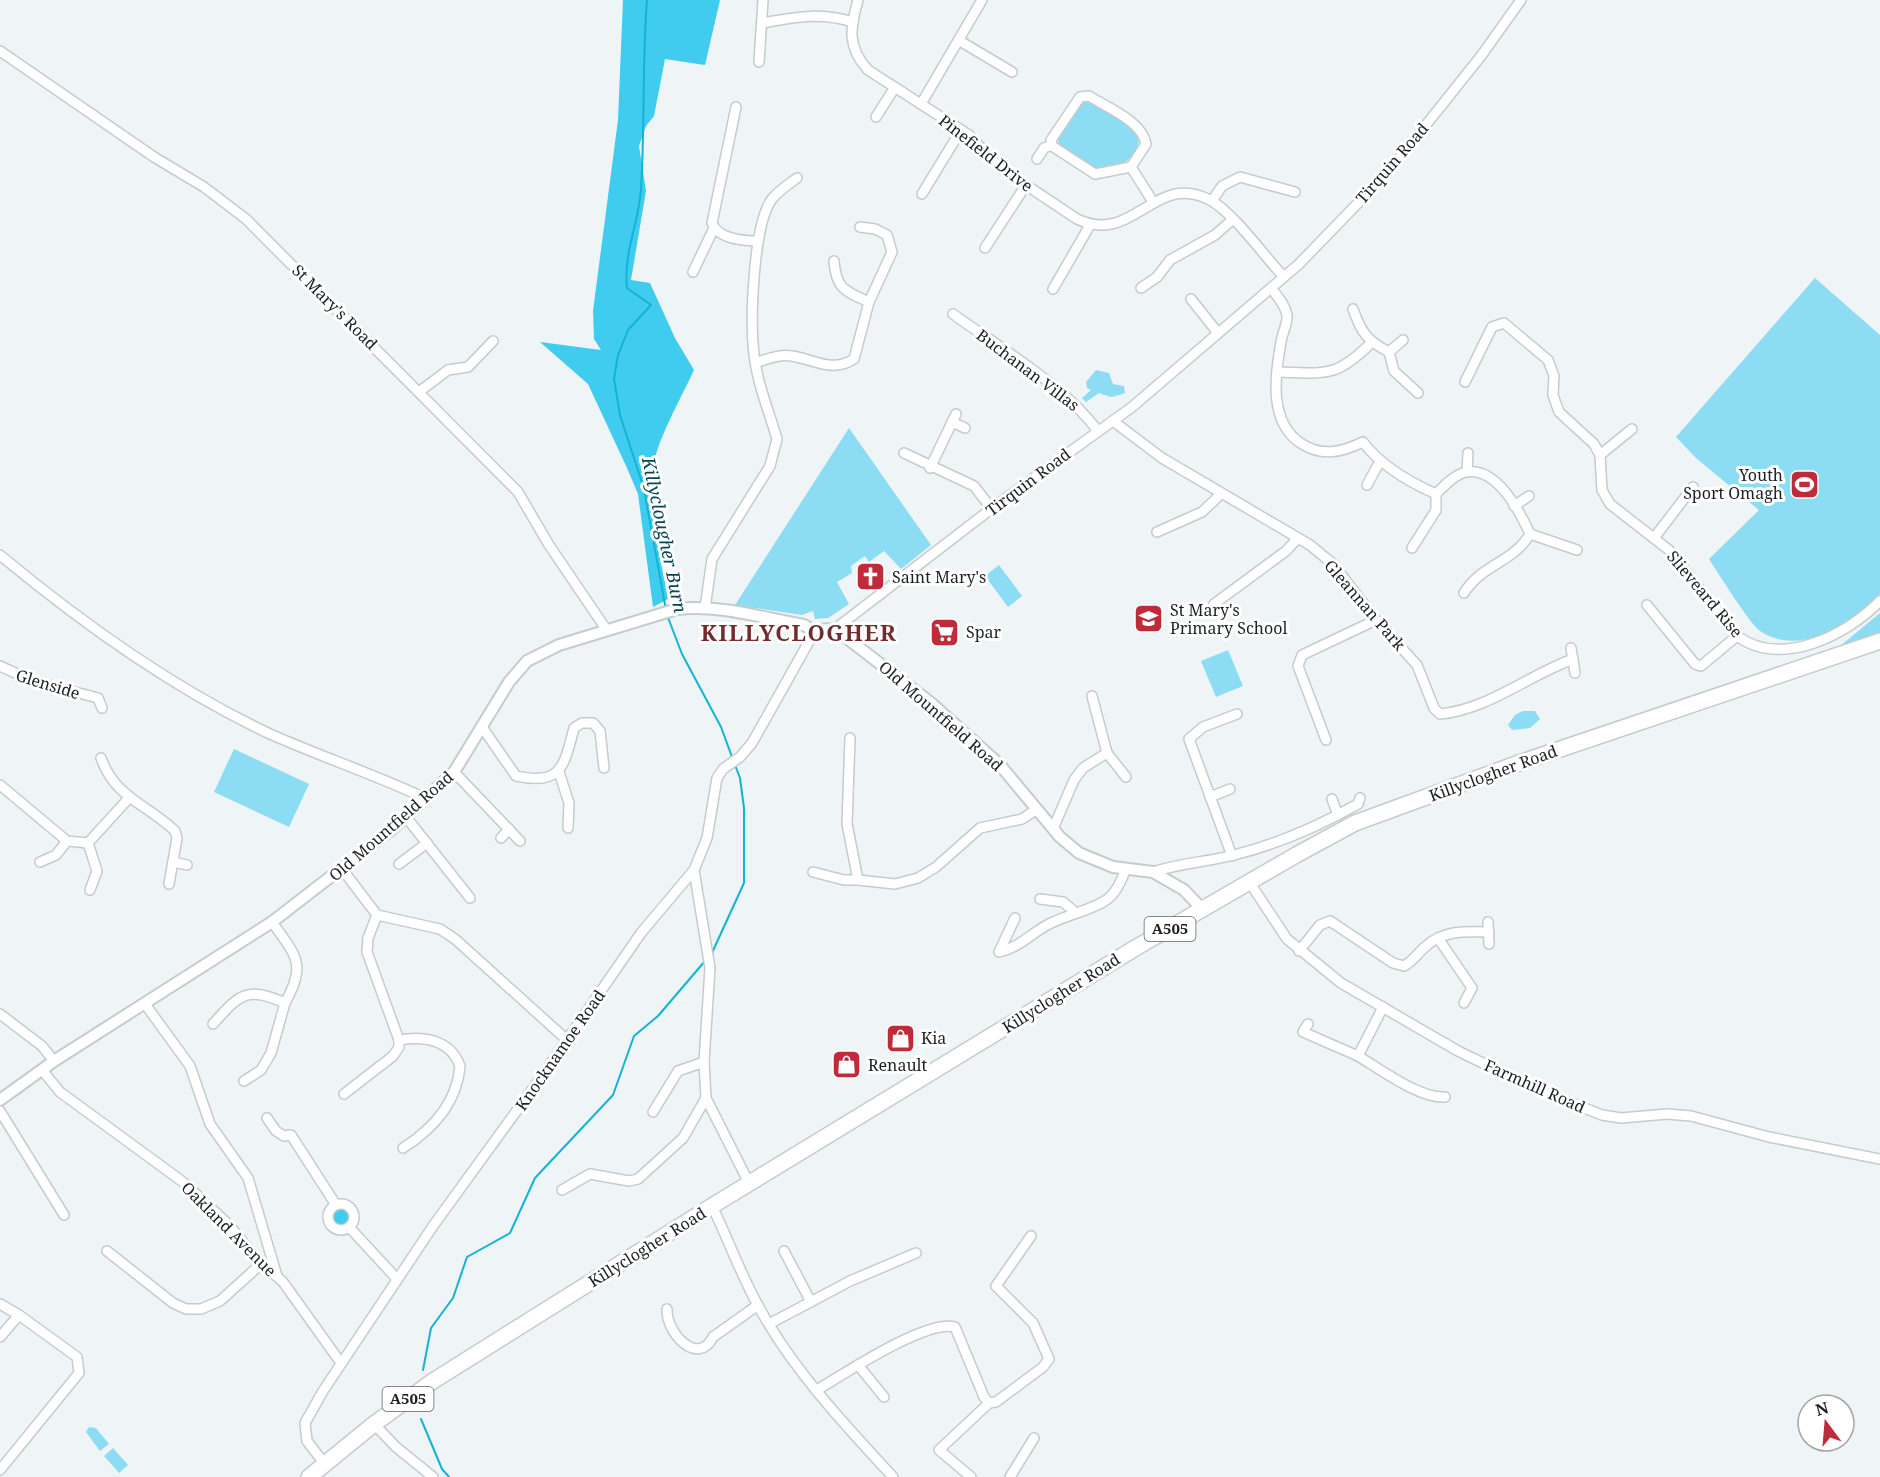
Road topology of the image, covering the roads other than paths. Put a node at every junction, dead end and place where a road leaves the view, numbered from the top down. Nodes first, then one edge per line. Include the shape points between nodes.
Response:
1 (763, 0) edge
2 (858, 0) edge
3 (982, 0) edge
4 (1521, 0) edge
5 (853, 22) junction
6 (762, 23) junction
7 (960, 41) junction
8 (0, 51) edge
9 (759, 62) dead end
10 (1012, 72) dead end
11 (895, 87) junction
12 (921, 104) junction
13 (736, 107) dead end
14 (876, 117) dead end
15 (961, 130) junction
16 (1052, 145) junction
17 (1036, 159) dead end
18 (1131, 167) junction
19 (797, 178) dead end
20 (1026, 185) junction
21 (1295, 192) dead end
22 (922, 194) dead end
23 (1212, 201) junction
24 (1153, 202) junction
25 (1232, 220) junction
26 (1090, 225) junction
27 (860, 227) dead end
28 (714, 228) junction
29 (758, 241) junction
30 (986, 248) dead end
31 (834, 261) dead end
32 (693, 272) dead end
33 (1284, 277) junction
34 (1141, 288) dead end
35 (1270, 288) junction
36 (1053, 289) dead end
37 (1191, 299) dead end
38 (869, 302) junction
39 (1353, 309) dead end
40 (953, 314) dead end
41 (1218, 333) junction
42 (1403, 340) dead end
43 (493, 341) dead end
44 (1371, 344) junction
45 (1389, 352) junction
46 (756, 363) junction
47 (1277, 372) junction
48 (1465, 382) dead end
49 (420, 392) junction
50 (1418, 393) dead end
51 (1113, 421) junction
52 (965, 428) dead end
53 (1632, 429) dead end
54 (1098, 431) junction
55 (904, 453) dead end
56 (1468, 453) dead end
57 (1600, 454) junction
58 (1380, 461) junction
59 (930, 468) junction
60 (1467, 472) junction
61 (1367, 485) dead end
62 (1693, 487) dead end
63 (1221, 494) junction
64 (1436, 494) junction
65 (1530, 496) dead end
66 (1514, 506) junction
67 (992, 509) junction
68 (1157, 532) dead end
69 (1530, 534) junction
70 (1653, 538) junction
71 (1297, 539) junction
72 (1412, 548) dead end
73 (1577, 550) dead end
74 (0, 555) edge
75 (1464, 593) dead end
76 (1880, 601) edge
77 (1214, 604) dead end
78 (1647, 605) dead end
79 (705, 608) junction
80 (1376, 620) junction
81 (606, 629) junction
82 (835, 629) junction
83 (812, 630) junction
84 (1737, 636) junction
85 (1880, 641) edge
86 (1571, 648) dead end
87 (1573, 659) junction
88 (0, 666) edge
89 (1575, 673) dead end
90 (104, 688) dead end
91 (1092, 696) dead end
92 (98, 698) junction
93 (102, 708) dead end
94 (1237, 714) dead end
95 (482, 727) junction
96 (850, 738) dead end
97 (1326, 740) dead end
98 (1107, 753) junction
99 (100, 758) dead end
100 (604, 768) dead end
101 (454, 772) junction
102 (559, 772) junction
103 (1126, 777) dead end
104 (0, 785) edge
105 (1230, 789) dead end
106 (1210, 796) junction
107 (129, 798) junction
108 (1360, 798) dead end
109 (427, 799) junction
110 (1332, 799) dead end
111 (1037, 809) junction
112 (1338, 815) junction
113 (406, 817) junction
114 (568, 828) dead end
115 (509, 829) junction
116 (1053, 829) junction
117 (501, 838) dead end
118 (67, 841) junction
119 (520, 841) dead end
120 (88, 843) junction
121 (427, 843) junction
122 (1232, 856) junction
123 (40, 862) dead end
124 (173, 862) junction
125 (399, 864) dead end
126 (187, 865) dead end
127 (1126, 868) junction
128 (342, 869) junction
129 (694, 870) junction
130 (813, 872) dead end
131 (1153, 872) junction
132 (858, 880) junction
133 (1250, 883) junction
134 (170, 884) dead end
135 (90, 890) dead end
136 (470, 898) dead end
137 (1040, 899) dead end
138 (1203, 910) junction
139 (1076, 913) junction
140 (377, 915) junction
141 (1015, 918) dead end
142 (272, 922) junction
143 (1438, 938) junction
144 (1489, 944) dead end
145 (1299, 951) junction
146 (285, 1003) junction
147 (1464, 1003) dead end
148 (145, 1004) junction
149 (1383, 1007) junction
150 (0, 1014) edge
151 (213, 1024) dead end
152 (1308, 1024) dead end
153 (399, 1040) junction
154 (567, 1040) junction
155 (1358, 1056) junction
156 (54, 1061) junction
157 (704, 1062) junction
158 (42, 1070) junction
159 (244, 1081) dead end
160 (344, 1094) dead end
161 (1445, 1096) dead end
162 (706, 1098) junction
163 (0, 1100) edge
164 (0, 1111) edge
165 (653, 1112) dead end
166 (267, 1118) dead end
167 (403, 1148) dead end
168 (1880, 1159) edge
169 (750, 1185) junction
170 (562, 1190) dead end
171 (336, 1205) junction
172 (712, 1206) junction
173 (64, 1215) dead end
174 (349, 1227) junction
175 (1031, 1236) dead end
176 (107, 1251) dead end
177 (784, 1251) dead end
178 (916, 1253) dead end
179 (262, 1263) junction
180 (277, 1276) junction
181 (397, 1280) junction
182 (811, 1302) junction
183 (0, 1304) edge
184 (758, 1305) junction
185 (667, 1309) dead end
186 (20, 1315) junction
187 (769, 1324) junction
188 (0, 1337) edge
189 (341, 1363) junction
190 (858, 1365) junction
191 (817, 1390) junction
192 (884, 1398) dead end
193 (989, 1403) junction
194 (374, 1424) junction
195 (1034, 1438) dead end
196 (324, 1463) junction
197 (0, 1470) edge
198 (309, 1477) edge
199 (433, 1477) edge
200 (893, 1477) edge
201 (971, 1477) edge
202 (1010, 1477) edge

1 - 6 street
2 - 5 street, Pinefield Drive
3 - 7 street
4 - 33 street, Tirquin Road via 1390,170
5 - 6 street via 814,14
5 - 11 street, Pinefield Drive via 857,57 868,70
6 - 9 street
7 - 10 street
7 - 12 street
8 - 49 street, St Mary's Road via 246,219
11 - 12 street, Pinefield Drive
11 - 14 street
12 - 15 street, Pinefield Drive
13 - 28 street via 713,215
15 - 20 street, Pinefield Drive via 999,167
15 - 22 street
16 - 17 street via 1044,148
16 - 18 street via 1095,174
16 - 18 street via 1070,110 1080,97 1089,96 1144,135 1146,144
18 - 24 street
19 - 29 street via 773,197
20 - 26 street, Pinefield Drive
20 - 30 street
21 - 23 street via 1240,177 1222,186
23 - 24 street via 1195,194 1176,193
23 - 25 street
24 - 26 street via 1120,223
25 - 33 street
25 - 34 street via 1215,235 1170,261
26 - 36 street
27 - 38 street via 887,235 891,243 888,265
28 - 29 street via 728,236
28 - 32 street
29 - 46 street
31 - 38 street via 838,284
33 - 35 street, Tirquin Road
35 - 41 street, Tirquin Road
35 - 47 street via 1287,317
37 - 41 street
38 - 46 street via 858,350 847,363 830,366 791,356
39 - 44 street
40 - 54 street, Buchanan Villas via 1065,396
41 - 51 street, Tirquin Road
42 - 45 street
43 - 49 street via 468,367 448,370
44 - 45 street
44 - 47 street via 1351,364 1335,371
45 - 50 street via 1394,371
46 - 79 street via 777,439 775,449 770,466 712,559
47 - 58 street via 1275,400 1299,442 1323,453 1363,442
48 - 57 street via 1492,327 1504,323 1548,360 1559,412
49 - 81 street, St Mary's Road via 518,492
51 - 54 street, Tirquin Road
51 - 63 street, Gleannan Park via 1162,458
52 - 59 street via 954,418
53 - 57 street
54 - 67 street, Tirquin Road
55 - 59 street
56 - 60 street
57 - 70 street, Slieveard Rise via 1602,490 1610,504
58 - 61 street
58 - 64 street
59 - 67 street via 974,486
60 - 64 street via 1451,479
60 - 66 street via 1503,488
62 - 70 street
63 - 68 street via 1202,512
63 - 71 street, Gleannan Park
64 - 72 street via 1436,510
65 - 66 street
66 - 69 street
67 - 82 street, Tirquin Road
69 - 73 street
69 - 75 street via 1517,551 1487,568
70 - 84 street, Slieveard Rise via 1669,550
71 - 77 street
71 - 80 street, Gleannan Park via 1334,564
74 - 109 street via 93,630 212,704 270,734
76 - 84 street, Slieveard Rise via 1834,634 1792,648 1761,649
78 - 84 street via 1695,664 1701,666
79 - 81 street, Old Mountfield Road via 666,611
79 - 83 street, Old Mountfield Road via 804,625
80 - 87 street, Gleannan Park via 1417,665 1440,714 1485,701 1545,669
80 - 97 street via 1302,655 1298,666
81 - 95 street, Old Mountfield Road via 527,661 509,682
82 - 83 street, Old Mountfield Road
82 - 111 street, Old Mountfield Road via 925,698 993,758
83 - 129 street, Knocknamoe Road via 752,742 717,778 707,838
85 - 133 highway, Killyclogher Road / A505 via 1355,823
86 - 87 street
87 - 89 street
88 - 92 street, Glenside via 33,681
90 - 92 street, Glenside
91 - 98 street
92 - 93 street, Glenside
94 - 106 street via 1203,727 1189,739
95 - 101 street, Old Mountfield Road
95 - 102 street via 516,776 541,778
96 - 132 street via 847,824
98 - 103 street
98 - 116 street via 1083,768 1074,780
99 - 107 street via 107,776
100 - 102 street via 600,730 593,723 582,723 574,728
101 - 109 street, Old Mountfield Road
101 - 115 street
102 - 114 street via 569,802
104 - 118 street
105 - 106 street
106 - 122 street
107 - 120 street
107 - 124 street via 175,831
108 - 112 street via 1358,804
109 - 113 street, Old Mountfield Road
110 - 112 street
111 - 116 street, Old Mountfield Road
111 - 132 street via 1022,819 980,828 918,878 895,884
112 - 122 street
113 - 121 street
113 - 128 street, Old Mountfield Road
115 - 117 street
115 - 119 street
116 - 127 street, Old Mountfield Road via 1079,853 1102,864
118 - 120 street
118 - 123 street via 56,855
120 - 135 street via 97,871
121 - 125 street
121 - 136 street
122 - 131 street
124 - 126 street
124 - 134 street
127 - 131 street, Old Mountfield Road
127 - 139 street via 1119,887 1104,902
128 - 140 street
128 - 142 street, Old Mountfield Road
129 - 154 street, Knocknamoe Road via 641,933
129 - 157 street via 709,964
130 - 132 street
131 - 138 street via 1184,890
133 - 138 highway, Killyclogher Road / A505
133 - 145 street, Farmhill Road
137 - 139 street via 1063,902
138 - 169 highway, Killyclogher Road / A505
139 - 141 street via 1035,931 1024,943 999,952
140 - 153 street via 367,952
140 - 154 street via 440,929
142 - 146 street via 290,948 298,970
142 - 148 street, Old Mountfield Road
143 - 144 street via 1489,927
143 - 145 street via 1404,966 1393,963 1330,921 1320,925
143 - 147 street via 1472,988
145 - 149 street, Farmhill Road via 1341,983
146 - 151 street via 251,993 235,1001
146 - 159 street via 271,1053 261,1070
148 - 156 street, Old Mountfield Road
148 - 180 street via 190,1066 210,1124 248,1178
149 - 155 street
149 - 168 street, Farmhill Road via 1499,1072 1602,1115 1691,1116 1769,1137
150 - 156 street via 42,1046
152 - 155 street via 1303,1032
153 - 160 street via 393,1056
153 - 167 street via 420,1036 435,1040 457,1057 460,1066 456,1084 436,1124
154 - 181 street, Knocknamoe Road
155 - 161 street via 1421,1092 1435,1098
156 - 158 street, Old Mountfield Road
157 - 162 street
157 - 165 street via 678,1071
158 - 163 street, Old Mountfield Road
158 - 179 street, Oakland Avenue via 60,1092 183,1182
162 - 169 street
162 - 170 street via 683,1138 638,1179 590,1174
164 - 173 street
166 - 171 street via 276,1131 291,1135
169 - 172 highway, Killyclogher Road / A505
171 - 174 street via 350,1208 354,1218
171 - 174 street via 328,1215 331,1227
172 - 184 street
172 - 194 highway, Killyclogher Road / A505 via 433,1381
174 - 181 street
175 - 193 street via 996,1286 1033,1323 1049,1359 996,1402
176 - 179 street via 186,1309 201,1309 220,1301
177 - 182 street
178 - 182 street
179 - 180 street, Oakland Avenue
180 - 189 street, Oakland Avenue
181 - 189 street, Knocknamoe Road
182 - 187 street
183 - 186 street
184 - 185 street via 700,1349 672,1333 666,1319
184 - 187 street
186 - 188 street
186 - 197 street via 77,1357 79,1373
187 - 191 street
189 - 196 street, Knocknamoe Road via 304,1423 307,1441
190 - 191 street
190 - 192 street
190 - 193 street via 938,1326 955,1327
191 - 200 street
193 - 201 street via 939,1450
194 - 196 highway, Killyclogher Road / A505
194 - 199 street
195 - 202 street
196 - 198 highway, Killyclogher Road / A505

